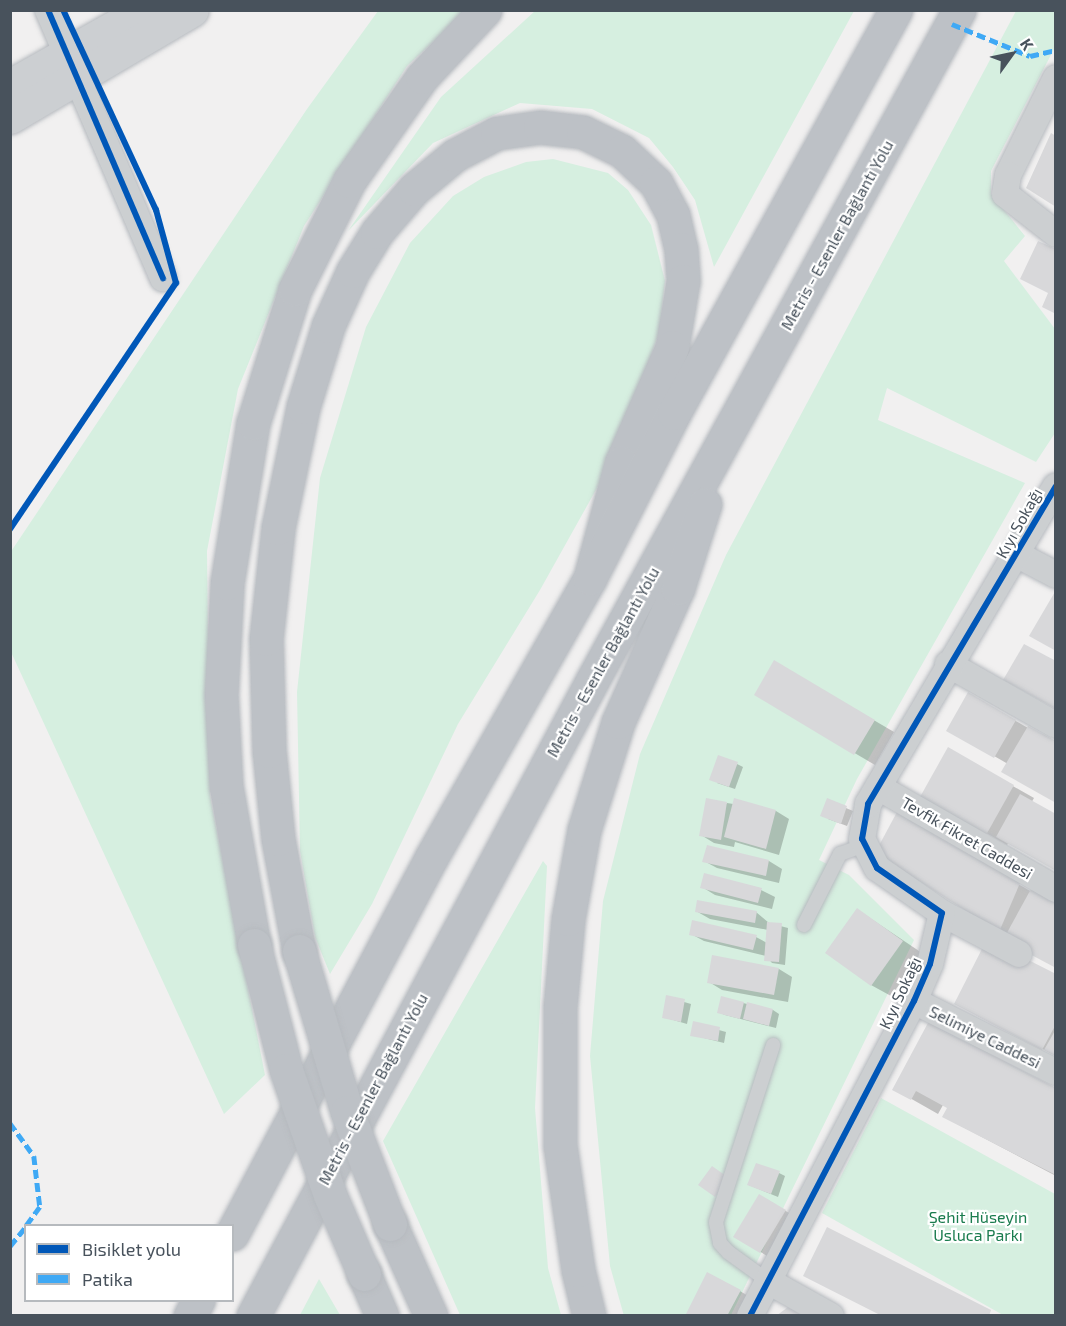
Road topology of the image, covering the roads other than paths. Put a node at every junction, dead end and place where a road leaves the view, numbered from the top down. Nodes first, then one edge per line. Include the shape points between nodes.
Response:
1 (48, 10) edge
2 (145, 10) edge
3 (192, 10) edge
4 (485, 10) edge
5 (896, 10) edge
6 (959, 10) edge
7 (74, 66) junction
8 (1056, 78) edge
9 (10, 86) edge
10 (10, 117) edge
11 (1056, 234) edge
12 (163, 278) dead end
13 (715, 459) junction
14 (1056, 486) edge
15 (1018, 555) junction
16 (1056, 575) edge
17 (590, 578) junction
18 (948, 664) junction
19 (1056, 725) edge
20 (878, 787) junction
21 (865, 845) junction
22 (1056, 889) edge
23 (942, 913) junction
24 (804, 924) dead end
25 (1019, 954) dead end
26 (914, 1001) junction
27 (773, 1045) dead end
28 (1056, 1072) edge
29 (234, 1230) edge
30 (768, 1281) junction
31 (197, 1302) edge
32 (190, 1316) edge
33 (253, 1316) edge
34 (382, 1316) edge
35 (431, 1316) edge
36 (589, 1316) edge
37 (750, 1316) edge
38 (831, 1316) edge

1 - 7 street
2 - 7 street
3 - 7 street
4 - 34 highway, bridge via 429,69 349,181 295,289 253,423 227,583 221,694 228,798 254,945 286,1070 330,1196
5 - 17 highway via 674,413
6 - 13 highway, Metris - Esenler Bağlantı Yolu
7 - 9 street
7 - 10 street
7 - 12 street
8 - 11 street via 1008,175 1005,194
13 - 33 highway, Metris - Esenler Bağlantı Yolu
13 - 36 highway via 699,529 678,588 618,722 584,830 568,919 560,1007 560,1144 578,1270
14 - 15 street, Kıyı Sokağı
15 - 16 street
15 - 18 street, Kıyı Sokağı
17 - 29 highway via 431,858
17 - 35 highway, bridge via 621,463 672,347 683,281 681,249 673,215 656,183 622,151 583,132 540,127 497,133 455,155 414,189 377,232 353,271 328,326 300,417 278,528 266,639 269,751 278,838 298,951 347,1112
18 - 19 street
18 - 20 street, Kıyı Sokağı
20 - 21 street, Kıyı Sokağı via 868,804 862,838
20 - 22 street, Tevfik Fikret Caddesi
21 - 23 street via 877,868
21 - 24 lane via 840,854
23 - 25 street
23 - 26 street, Kıyı Sokağı via 930,964
26 - 28 street, Selimiye Caddesi
26 - 30 street, Kıyı Sokağı
27 - 30 lane via 716,1222 720,1243
30 - 37 street, Kıyı Sokağı
30 - 38 street
31 - 32 highway

